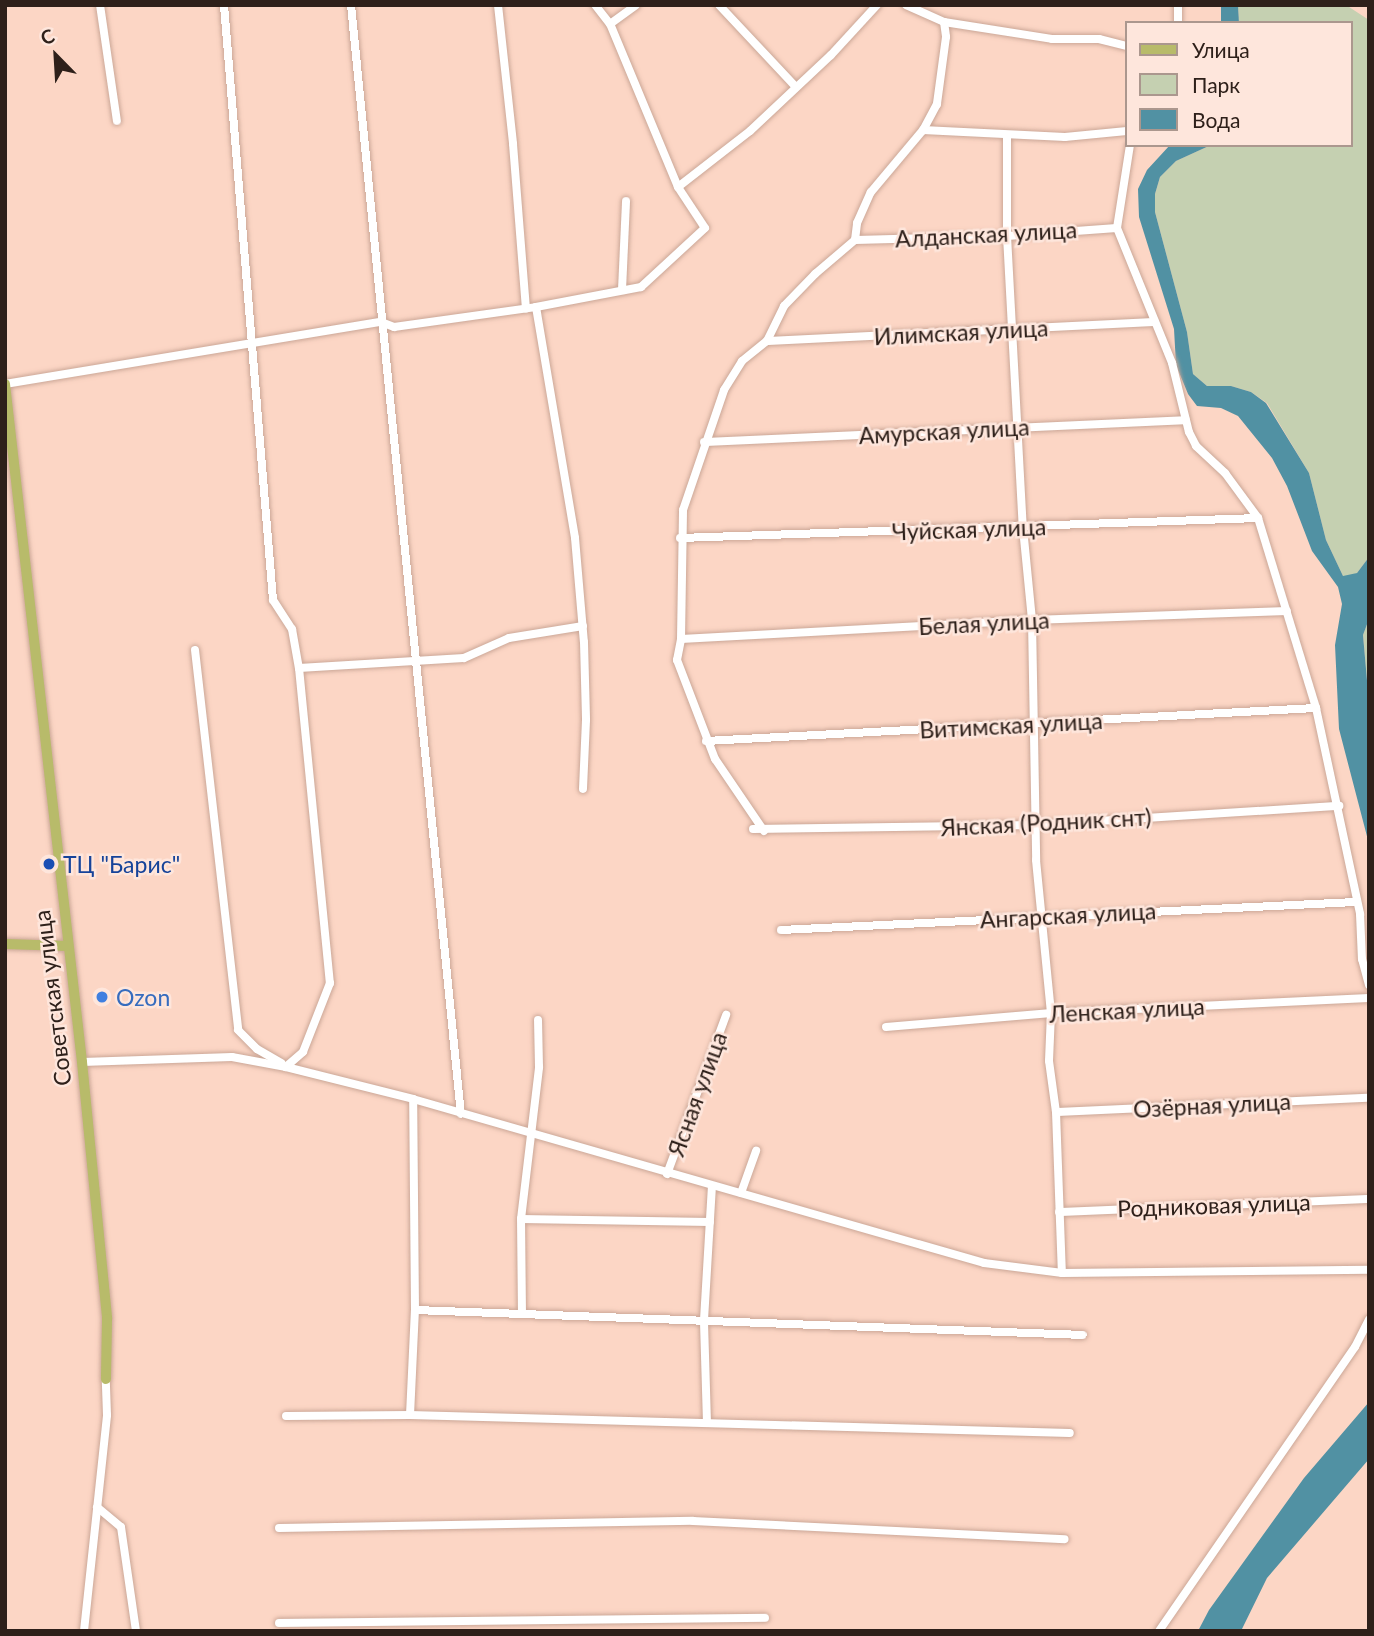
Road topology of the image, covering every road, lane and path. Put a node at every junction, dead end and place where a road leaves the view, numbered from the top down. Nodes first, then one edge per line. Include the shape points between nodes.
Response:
1 (100, 5) edge
2 (224, 5) edge
3 (351, 5) edge
4 (498, 5) edge
5 (595, 5) edge
6 (636, 5) edge
7 (719, 5) edge
8 (877, 5) edge
9 (905, 5) edge
10 (944, 22) junction
11 (610, 24) junction
12 (1126, 46) edge
13 (796, 87) junction
14 (117, 121) dead end
15 (923, 131) junction
16 (1126, 131) edge
17 (1007, 135) junction
18 (1130, 147) edge
19 (678, 187) junction
20 (626, 201) dead end
21 (1117, 228) junction
22 (1007, 236) junction
23 (855, 240) junction
24 (622, 290) junction
25 (536, 307) junction
26 (526, 309) junction
27 (381, 322) junction
28 (1156, 322) junction
29 (1013, 330) junction
30 (767, 341) junction
31 (254, 342) junction
32 (5, 384) edge
33 (1185, 420) junction
34 (1019, 428) junction
35 (704, 442) junction
36 (1258, 518) junction
37 (1023, 527) junction
38 (680, 538) junction
39 (1287, 611) junction
40 (1032, 620) junction
41 (583, 626) junction
42 (681, 639) junction
43 (195, 650) dead end
44 (415, 661) junction
45 (299, 668) junction
46 (1316, 708) junction
47 (1036, 724) junction
48 (706, 741) junction
49 (583, 789) dead end
50 (1339, 806) junction
51 (1035, 825) junction
52 (753, 829) dead end
53 (764, 831) junction
54 (1356, 902) junction
55 (1042, 916) junction
56 (780, 930) dead end
57 (5, 944) edge
58 (67, 946) junction
59 (1369, 985) edge
60 (1369, 998) edge
61 (1051, 1013) junction
62 (726, 1015) dead end
63 (538, 1020) dead end
64 (886, 1027) dead end
65 (82, 1062) junction
66 (286, 1067) junction
67 (1369, 1098) edge
68 (414, 1099) junction
69 (1056, 1112) junction
70 (461, 1114) junction
71 (531, 1133) junction
72 (756, 1151) dead end
73 (667, 1174) junction
74 (712, 1186) junction
75 (741, 1193) junction
76 (1369, 1199) edge
77 (1059, 1212) junction
78 (521, 1219) junction
79 (710, 1222) junction
80 (1369, 1270) edge
81 (1062, 1273) junction
82 (415, 1310) junction
83 (522, 1314) junction
84 (1369, 1319) edge
85 (704, 1320) junction
86 (1083, 1335) dead end
87 (106, 1379) joint
88 (410, 1415) junction
89 (286, 1416) dead end
90 (707, 1423) junction
91 (1070, 1433) dead end
92 (97, 1507) junction
93 (279, 1528) dead end
94 (1065, 1539) dead end
95 (765, 1618) dead end
96 (279, 1623) dead end
97 (84, 1631) edge
98 (136, 1631) edge
99 (1159, 1631) edge

1 - 14 street
2 - 31 street
3 - 27 street
4 - 26 street
5 - 11 street
6 - 11 street
7 - 13 street
8 - 13 street
9 - 10 street
10 - 12 street
10 - 15 street via 937,104
11 - 19 street
13 - 19 street via 724,153
15 - 17 street
15 - 23 street via 872,192 857,223
16 - 17 street via 1065,137
17 - 22 street
18 - 21 street
19 - 24 street via 705,228 641,287
20 - 24 street
21 - 22 street, Алданская улица
21 - 28 street
22 - 23 street, Алданская улица
22 - 29 street
23 - 30 street via 784,306
24 - 25 street
25 - 26 street
25 - 41 street via 575,538
26 - 27 street via 394,327
27 - 31 street
27 - 44 street
28 - 29 street, Илимская улица
28 - 33 street via 1172,363
29 - 30 street, Илимская улица
29 - 34 street
30 - 35 street via 742,361 724,390
31 - 32 street
31 - 45 street via 273,600 292,629
32 - 58 main road, Советская улица
33 - 34 street, Амурская улица
33 - 36 street via 1196,446 1225,473
34 - 35 street, Амурская улица
34 - 37 street
35 - 38 street via 682,510
36 - 37 street, Чуйская улица
36 - 39 street
37 - 38 street, Чуйская улица
37 - 40 street
38 - 42 street
39 - 40 street, Белая улица
39 - 46 street
40 - 42 street, Белая улица
40 - 47 street
41 - 44 street via 509,638 464,658
41 - 49 street
42 - 48 street via 677,660
43 - 66 street via 238,1030
44 - 45 street
44 - 70 street
45 - 66 street via 330,983 303,1052
46 - 47 street, Витимская улица
46 - 50 street
47 - 48 street, Витимская улица
47 - 51 street
48 - 53 street
50 - 51 street, Янская (Родник снт)
50 - 54 street
51 - 53 street, Янская (Родник снт)
51 - 55 street
52 - 53 street, Янская (Родник снт)
54 - 55 street, Ангарская улица
54 - 59 street
55 - 56 street, Ангарская улица
55 - 61 street
57 - 58 main road
58 - 65 main road, Советская улица
60 - 61 street, Ленская улица
61 - 64 street, Ленская улица
61 - 69 street via 1049,1061
62 - 73 street, Ясная улица
63 - 71 street via 539,1067
65 - 66 street via 232,1057
65 - 87 main road, Советская улица via 107,1320
66 - 68 street
67 - 69 street, Озёрная улица
68 - 70 street
68 - 82 street
69 - 77 street
70 - 71 street
71 - 73 street
71 - 78 street
72 - 75 street
73 - 74 street
74 - 75 street
74 - 79 street
75 - 81 street via 984,1263
76 - 77 street, Родниковая улица
77 - 81 street
78 - 79 street
78 - 83 street
79 - 85 street
80 - 81 street
82 - 83 street
82 - 88 street
83 - 85 street
84 - 99 street via 1355,1347
85 - 86 street
85 - 90 street
87 - 92 street, Советская улица via 107,1415
88 - 89 street
88 - 90 street
90 - 91 street
92 - 97 street, Советская улица
92 - 98 street via 121,1527
93 - 94 street via 693,1521
95 - 96 street

